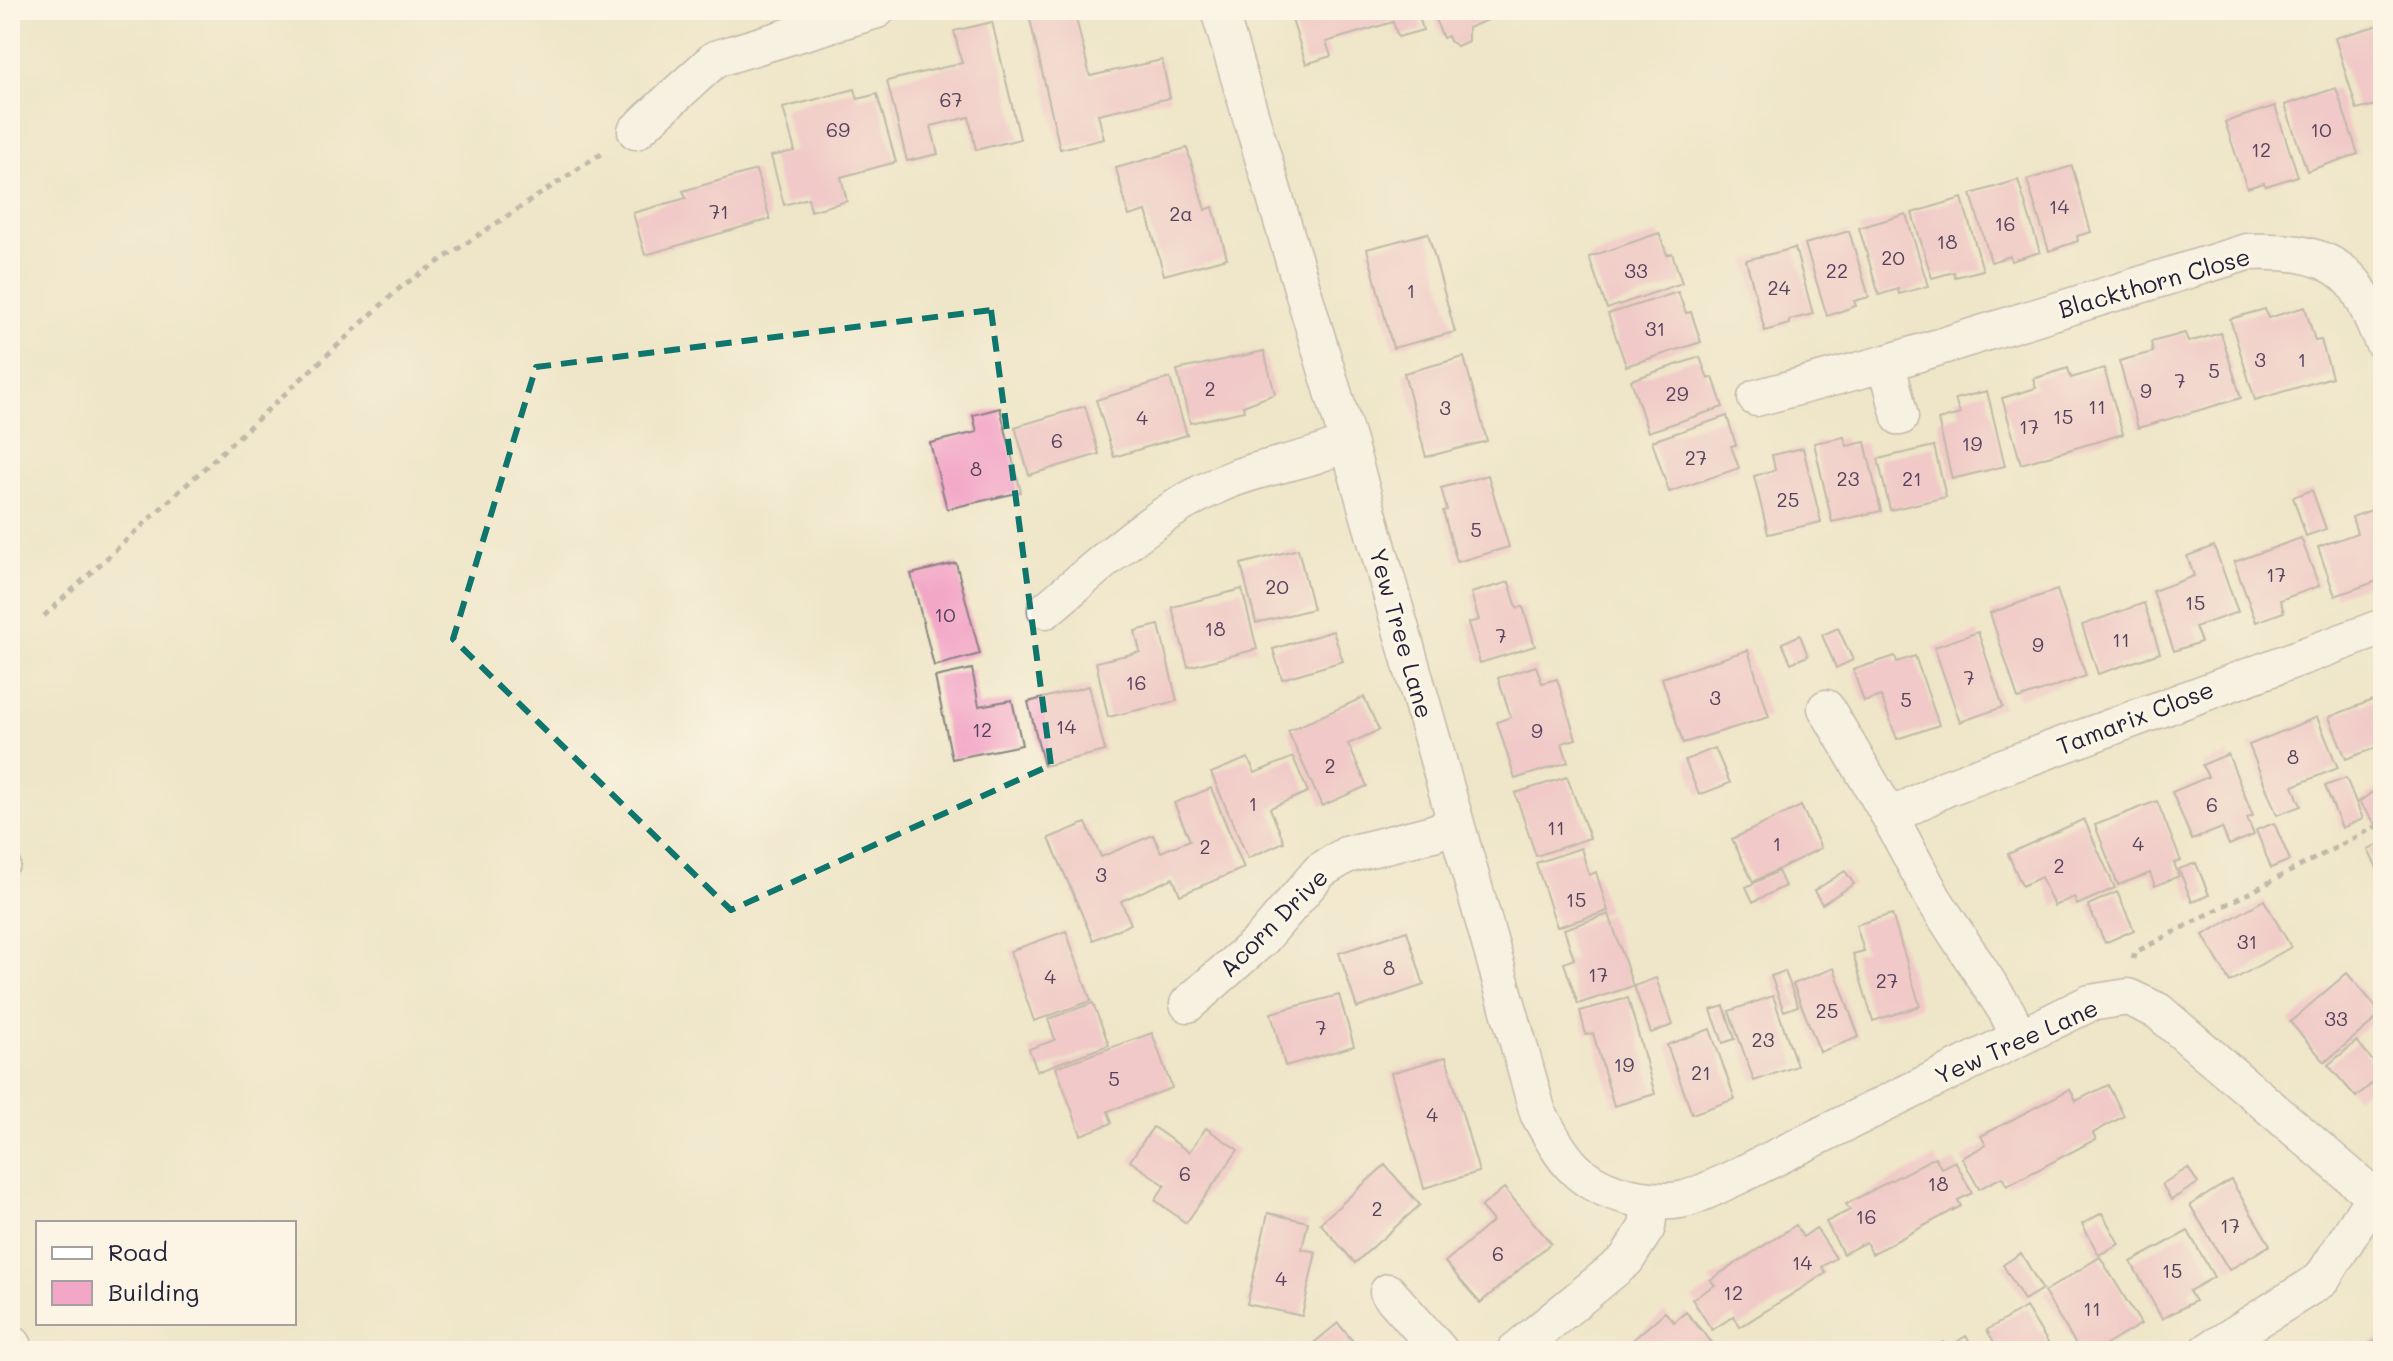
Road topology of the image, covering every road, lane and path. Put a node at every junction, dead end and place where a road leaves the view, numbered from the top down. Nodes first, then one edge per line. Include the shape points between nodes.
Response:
1 (877, 10) edge
2 (1219, 10) edge
3 (636, 131) joint
4 (2383, 342) edge
5 (1887, 363) junction
6 (1756, 398) dead end
7 (1900, 417) dead end
8 (1348, 442) junction
9 (1046, 610) dead end
10 (44, 616) dead end
11 (2383, 627) edge
12 (1826, 708) dead end
13 (1890, 817) junction
14 (2383, 823) edge
15 (1456, 824) junction
16 (2128, 997) junction
17 (1188, 1004) dead end
18 (2019, 1037) junction
19 (1650, 1201) junction
20 (2378, 1201) edge
21 (1388, 1292) dead end
22 (1440, 1351) edge
23 (1515, 1351) edge
24 (2208, 1351) edge

1 - 3 street via 715,59
2 - 8 street, Yew Tree Lane
3 - 10 path via 402,286
4 - 5 street, Blackthorn Close via 2354,282 2331,263 2288,251 2247,252
5 - 6 street, Blackthorn Close
5 - 7 street
8 - 9 street via 1218,484 1146,526
8 - 15 street, Yew Tree Lane
11 - 13 street, Tamarix Close via 1946,788
12 - 13 street
13 - 18 street
14 - 16 path via 2134,953
15 - 17 street, Acorn Drive via 1346,855 1320,871 1262,939
15 - 19 street, Yew Tree Lane via 1538,1113 1561,1155 1585,1179 1603,1190
16 - 18 street, Yew Tree Lane via 2090,1003
16 - 20 street, Yew Tree Lane via 2158,1011
18 - 19 street, Yew Tree Lane via 1732,1179 1681,1200
19 - 23 street via 1647,1227 1626,1260
20 - 24 street via 2321,1280
21 - 22 street

